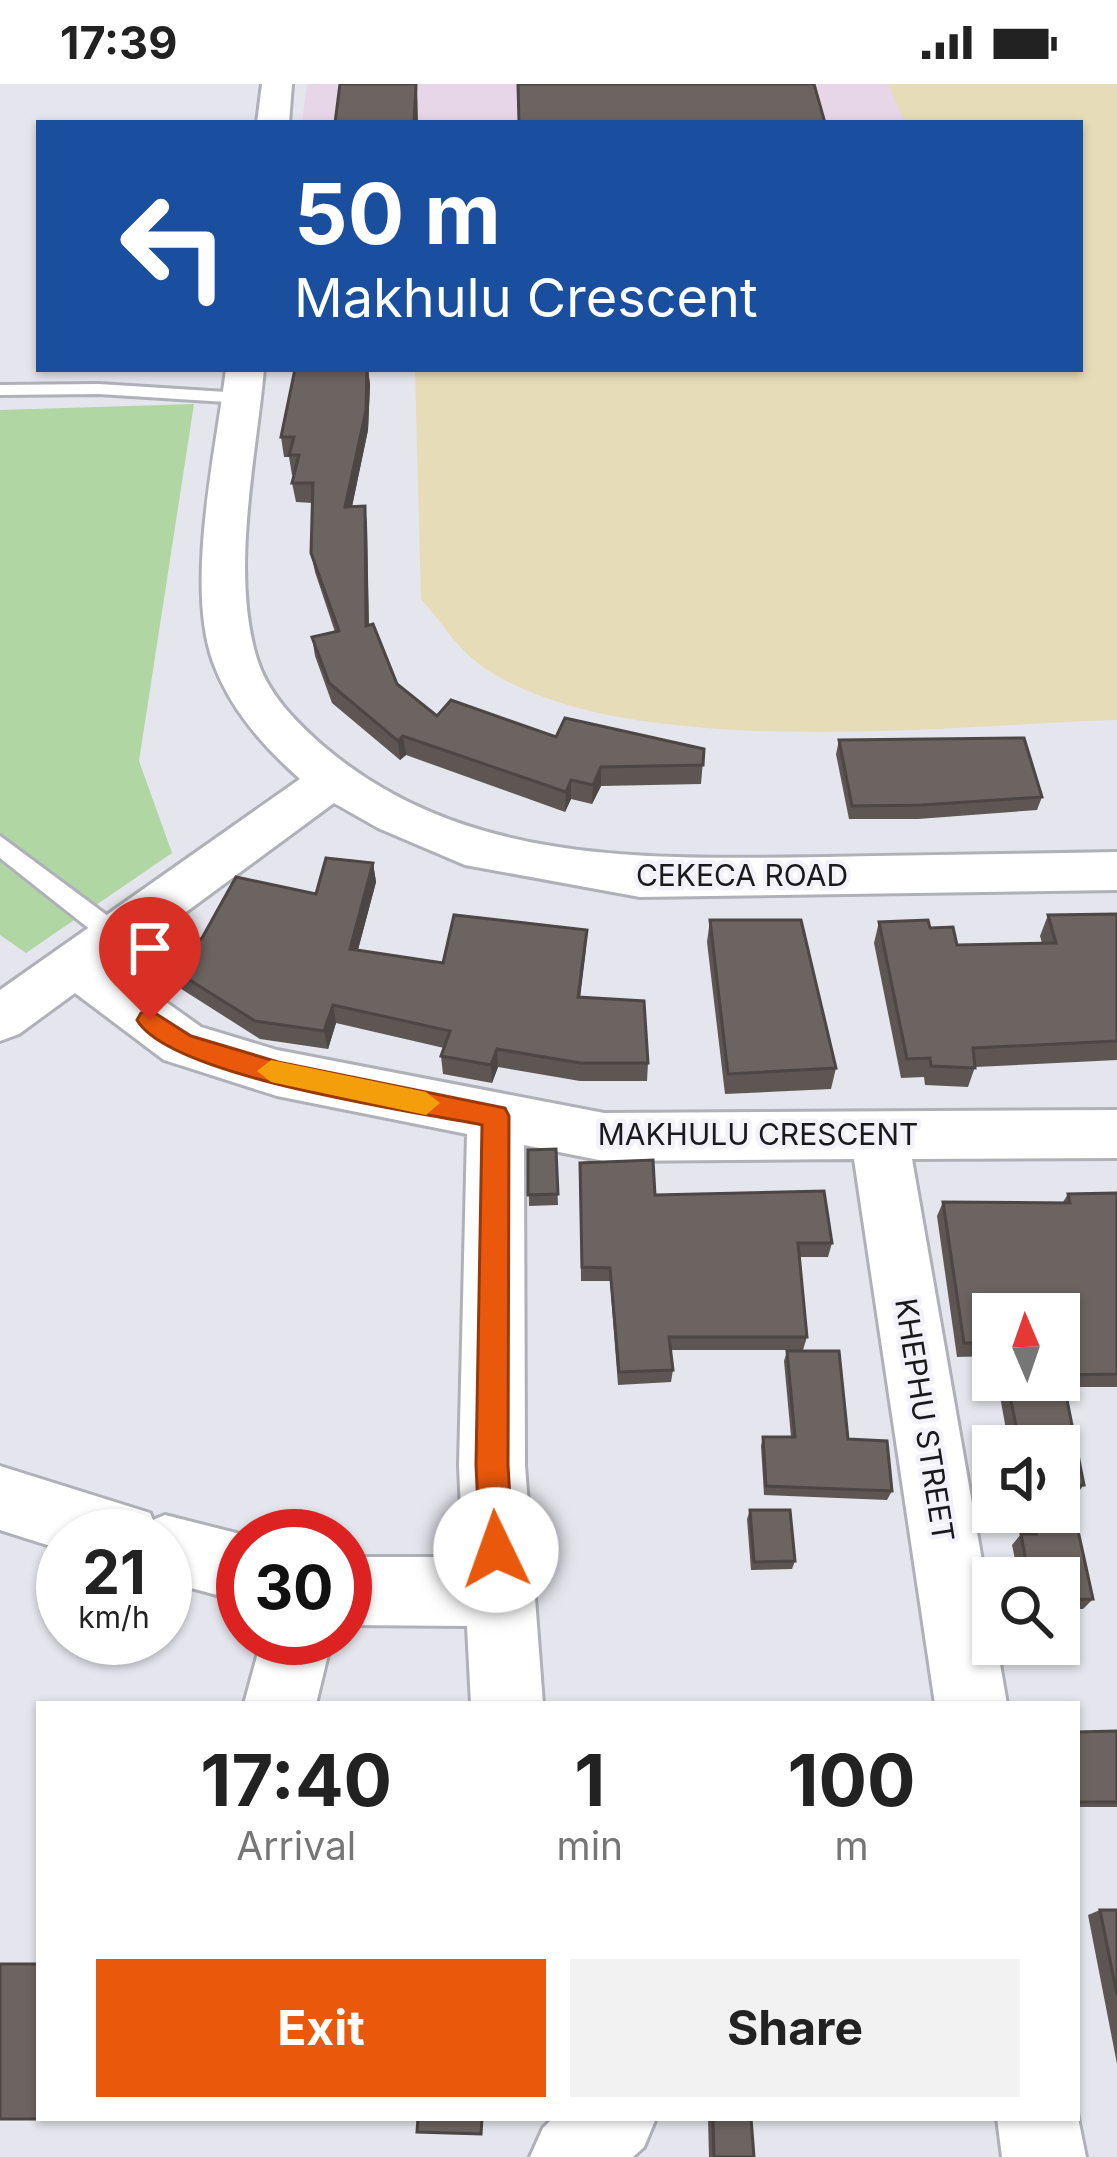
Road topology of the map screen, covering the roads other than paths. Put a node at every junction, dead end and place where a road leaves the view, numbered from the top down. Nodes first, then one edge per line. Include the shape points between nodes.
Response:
1 (277, 84) edge
2 (273, 120) edge
3 (244, 384) edge
4 (0, 390) edge
5 (332, 780) junction
6 (0, 845) edge
7 (1117, 871) edge
8 (95, 950) junction
9 (0, 1019) edge
10 (496, 1116) junction
11 (1117, 1134) edge
12 (879, 1136) junction
13 (0, 1498) edge
14 (36, 1509) edge
15 (372, 1592) edge
16 (499, 1592) junction
17 (291, 1665) edge
18 (281, 1701) edge
19 (507, 1701) edge
20 (971, 1701) edge
21 (612, 2121) edge
22 (1038, 2121) edge
23 (572, 2157) edge
24 (1044, 2157) edge

1 - 2 street
3 - 4 lane
3 - 5 street, CEKECA ROAD via 222,585 235,661 272,728
5 - 7 street, CEKECA ROAD via 483,852 640,878
5 - 8 street
6 - 8 lane
8 - 9 street
8 - 10 street, MAKHULU CRESCENT via 183,1044 278,1073
10 - 12 street, MAKHULU CRESCENT via 604,1137
10 - 16 street via 492,1465
11 - 12 street, MAKHULU CRESCENT
12 - 20 street, KHEPHU STREET
13 - 14 street
15 - 16 street
16 - 19 street
17 - 18 street
21 - 23 street
22 - 24 street

